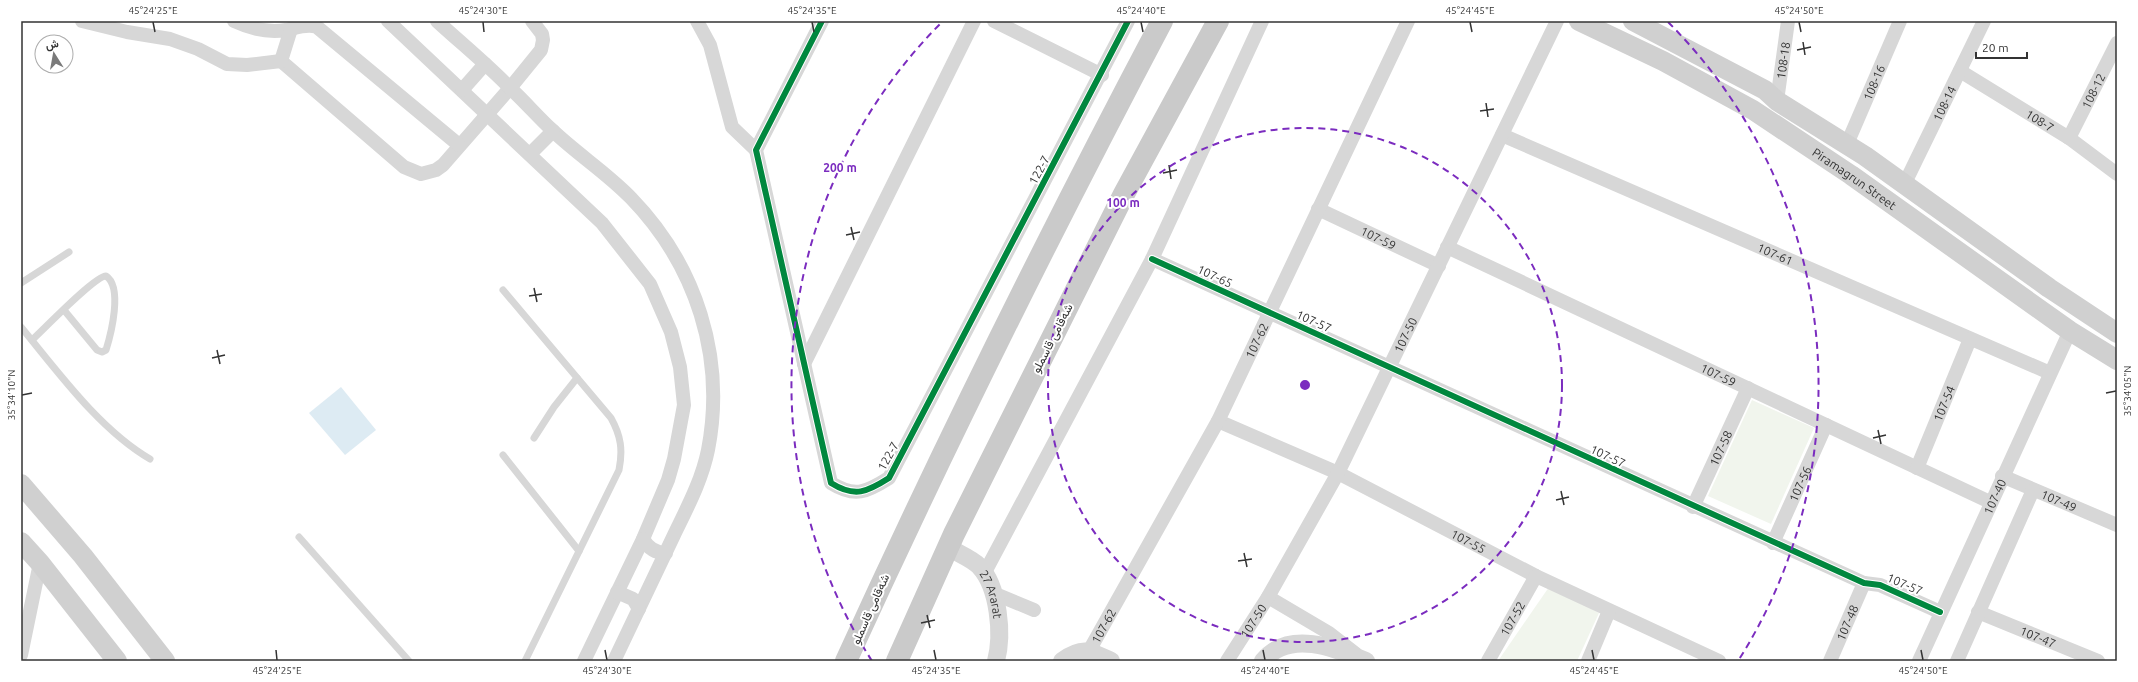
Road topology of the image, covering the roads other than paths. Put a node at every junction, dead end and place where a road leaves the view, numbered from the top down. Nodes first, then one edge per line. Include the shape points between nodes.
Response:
1 (82, 21) edge
2 (234, 21) edge
3 (388, 21) edge
4 (437, 21) edge
5 (532, 21) edge
6 (696, 21) edge
7 (822, 21) edge
8 (974, 21) edge
9 (994, 21) edge
10 (1128, 21) edge
11 (1162, 21) edge
12 (1262, 21) edge
13 (1408, 21) edge
14 (1557, 21) edge
15 (1579, 21) edge
16 (1633, 21) edge
17 (1788, 21) edge
18 (1900, 21) edge
19 (1984, 21) edge
20 (1210, 25) edge
21 (291, 29) junction
22 (2117, 43) edge
23 (281, 61) junction
24 (485, 64) junction
25 (1960, 71) junction
26 (1102, 75) junction
27 (510, 88) junction
28 (462, 90) junction
29 (1777, 101) junction
30 (487, 114) junction
31 (553, 131) junction
32 (1502, 135) junction
33 (2069, 138) junction
34 (1847, 144) junction
35 (459, 145) junction
36 (756, 150) junction
37 (530, 154) junction
38 (2117, 174) edge
39 (1904, 185) junction
40 (1318, 209) junction
41 (1447, 247) junction
42 (69, 252) dead end
43 (1152, 259) junction
44 (1438, 266) junction
45 (21, 283) edge
46 (503, 290) dead end
47 (64, 310) junction
48 (1269, 312) junction
49 (21, 327) edge
50 (2070, 331) junction
51 (2117, 333) edge
52 (1970, 339) junction
53 (32, 340) junction
54 (2115, 353) edge
55 (804, 364) junction
56 (1390, 367) junction
57 (2050, 373) junction
58 (578, 378) junction
59 (1748, 388) junction
60 (1218, 421) junction
61 (1826, 425) junction
62 (534, 438) dead end
63 (503, 455) dead end
64 (150, 459) dead end
65 (1917, 468) junction
66 (1338, 473) junction
67 (2002, 476) junction
68 (21, 484) edge
69 (2033, 490) junction
70 (1990, 502) junction
71 (1693, 507) junction
72 (2117, 525) edge
73 (299, 537) dead end
74 (643, 538) junction
75 (21, 542) edge
76 (1773, 542) junction
77 (948, 547) junction
78 (579, 551) junction
79 (666, 553) junction
80 (40, 563) junction
81 (984, 574) junction
82 (1536, 576) junction
83 (1864, 583) junction
84 (617, 592) junction
85 (993, 593) junction
86 (1268, 597) junction
87 (639, 609) junction
88 (1034, 610) dead end
89 (1610, 611) junction
90 (1940, 612) junction
91 (1978, 612) junction
92 (1089, 650) junction
93 (21, 655) edge
94 (1066, 660) edge
95 (1364, 660) edge
96 (117, 661) edge
97 (165, 661) edge
98 (408, 661) edge
99 (525, 661) edge
100 (584, 661) edge
101 (614, 661) edge
102 (846, 661) edge
103 (897, 661) edge
104 (996, 661) edge
105 (1112, 661) edge
106 (1227, 661) edge
107 (1264, 661) edge
108 (1488, 661) edge
109 (1588, 661) edge
110 (1719, 661) edge
111 (1830, 661) edge
112 (1918, 661) edge
113 (1957, 661) edge
114 (2098, 661) edge

1 - 23 street via 170,39 198,49 227,64 247,65
2 - 21 street via 261,30
3 - 28 street
4 - 24 street
5 - 27 street via 542,34 542,46
6 - 36 street via 710,45 732,126
7 - 36 street
8 - 55 street
9 - 26 street
10 - 26 street, 122-7
11 - 102 main road, شەقامی قاسملو via 1084,167 906,530
12 - 43 street
13 - 40 street, 107-62
14 - 32 street, 107-50
15 - 50 main road, Piramagrun Street via 1662,61 1753,110 1852,175
16 - 29 main road, Piramagrun Street via 1765,90
17 - 29 street, 108-18
18 - 34 street, 108-16
19 - 25 street, 108-14
20 - 77 main road, شەقامی قاسملو
21 - 23 street
21 - 35 street via 313,25 320,29
22 - 33 street, 108-12
23 - 35 street via 391,158 413,172 429,173 436,170
24 - 27 street
24 - 28 street
25 - 33 street, 108-7
25 - 39 street, 108-14
26 - 55 street, 122-7 via 889,478 864,492 852,492 831,483
27 - 30 street
27 - 31 street
28 - 30 street
29 - 34 main road, Piramagrun Street
30 - 35 street
30 - 37 street
31 - 37 street
31 - 79 street via 617,184 656,228 686,274 704,321 713,386 708,450 697,486
32 - 41 street, 107-50
32 - 52 street, 107-61
33 - 38 street, 108-7
34 - 39 main road, Piramagrun Street
36 - 55 street, 122-7
37 - 74 street via 602,223 628,254 650,284 671,332 680,368 684,405 668,480
39 - 51 main road, Piramagrun Street
40 - 44 street, 107-59
40 - 48 street, 107-62
41 - 44 street, 107-50
41 - 59 street, 107-59
42 - 45 lane
43 - 48 street, 107-65
43 - 81 street
44 - 56 street, 107-50
46 - 58 lane
47 - 47 lane via 98,279 106,276 110,279 114,310 106,350 97,350
47 - 53 lane
48 - 56 street, 107-57
48 - 60 street, 107-62
49 - 53 lane
50 - 54 main road, Piramagrun Street
50 - 57 street, 107-40
52 - 57 street, 107-61
52 - 65 street, 107-54
53 - 64 lane via 103,424 125,443
56 - 66 street, 107-50
56 - 71 street, 107-57
57 - 67 street, 107-40
58 - 62 lane via 554,407
58 - 78 lane via 611,418 618,431 622,457
59 - 61 street, 107-59
59 - 71 street, 107-58
60 - 66 street, 107-55
60 - 92 street, 107-62
61 - 65 street, 107-59
61 - 76 street, 107-56
63 - 78 lane
65 - 70 street, 107-59
66 - 82 street, 107-55
66 - 86 street, 107-50
67 - 69 street, 107-49
67 - 70 street, 107-40
68 - 97 main road via 83,556
69 - 72 street, 107-49
69 - 91 street
70 - 90 street, 107-40
71 - 76 street, 107-57
73 - 98 lane
74 - 79 street via 649,548
74 - 84 street
75 - 80 main road
76 - 83 street, 107-57
77 - 81 street, 27 Ararat via 979,566
77 - 103 main road, شەقامی قاسملو
78 - 99 lane
79 - 87 street
80 - 93 street
80 - 96 main road
81 - 85 street, 27 Ararat
82 - 89 street, 107-55
82 - 108 street, 107-52
83 - 90 street, 107-57 via 1880,585
83 - 111 street, 107-48
84 - 87 street via 633,599
84 - 100 street
85 - 88 street
85 - 104 street, 27 Ararat via 999,628
86 - 95 street via 1329,633
86 - 106 street, 107-50
87 - 101 street
89 - 109 street
89 - 110 street, 107-55
90 - 112 street, 107-40
91 - 113 street
91 - 114 street, 107-47
92 - 94 street via 1074,652
92 - 105 street
95 - 107 street via 1321,646 1297,642 1278,648

